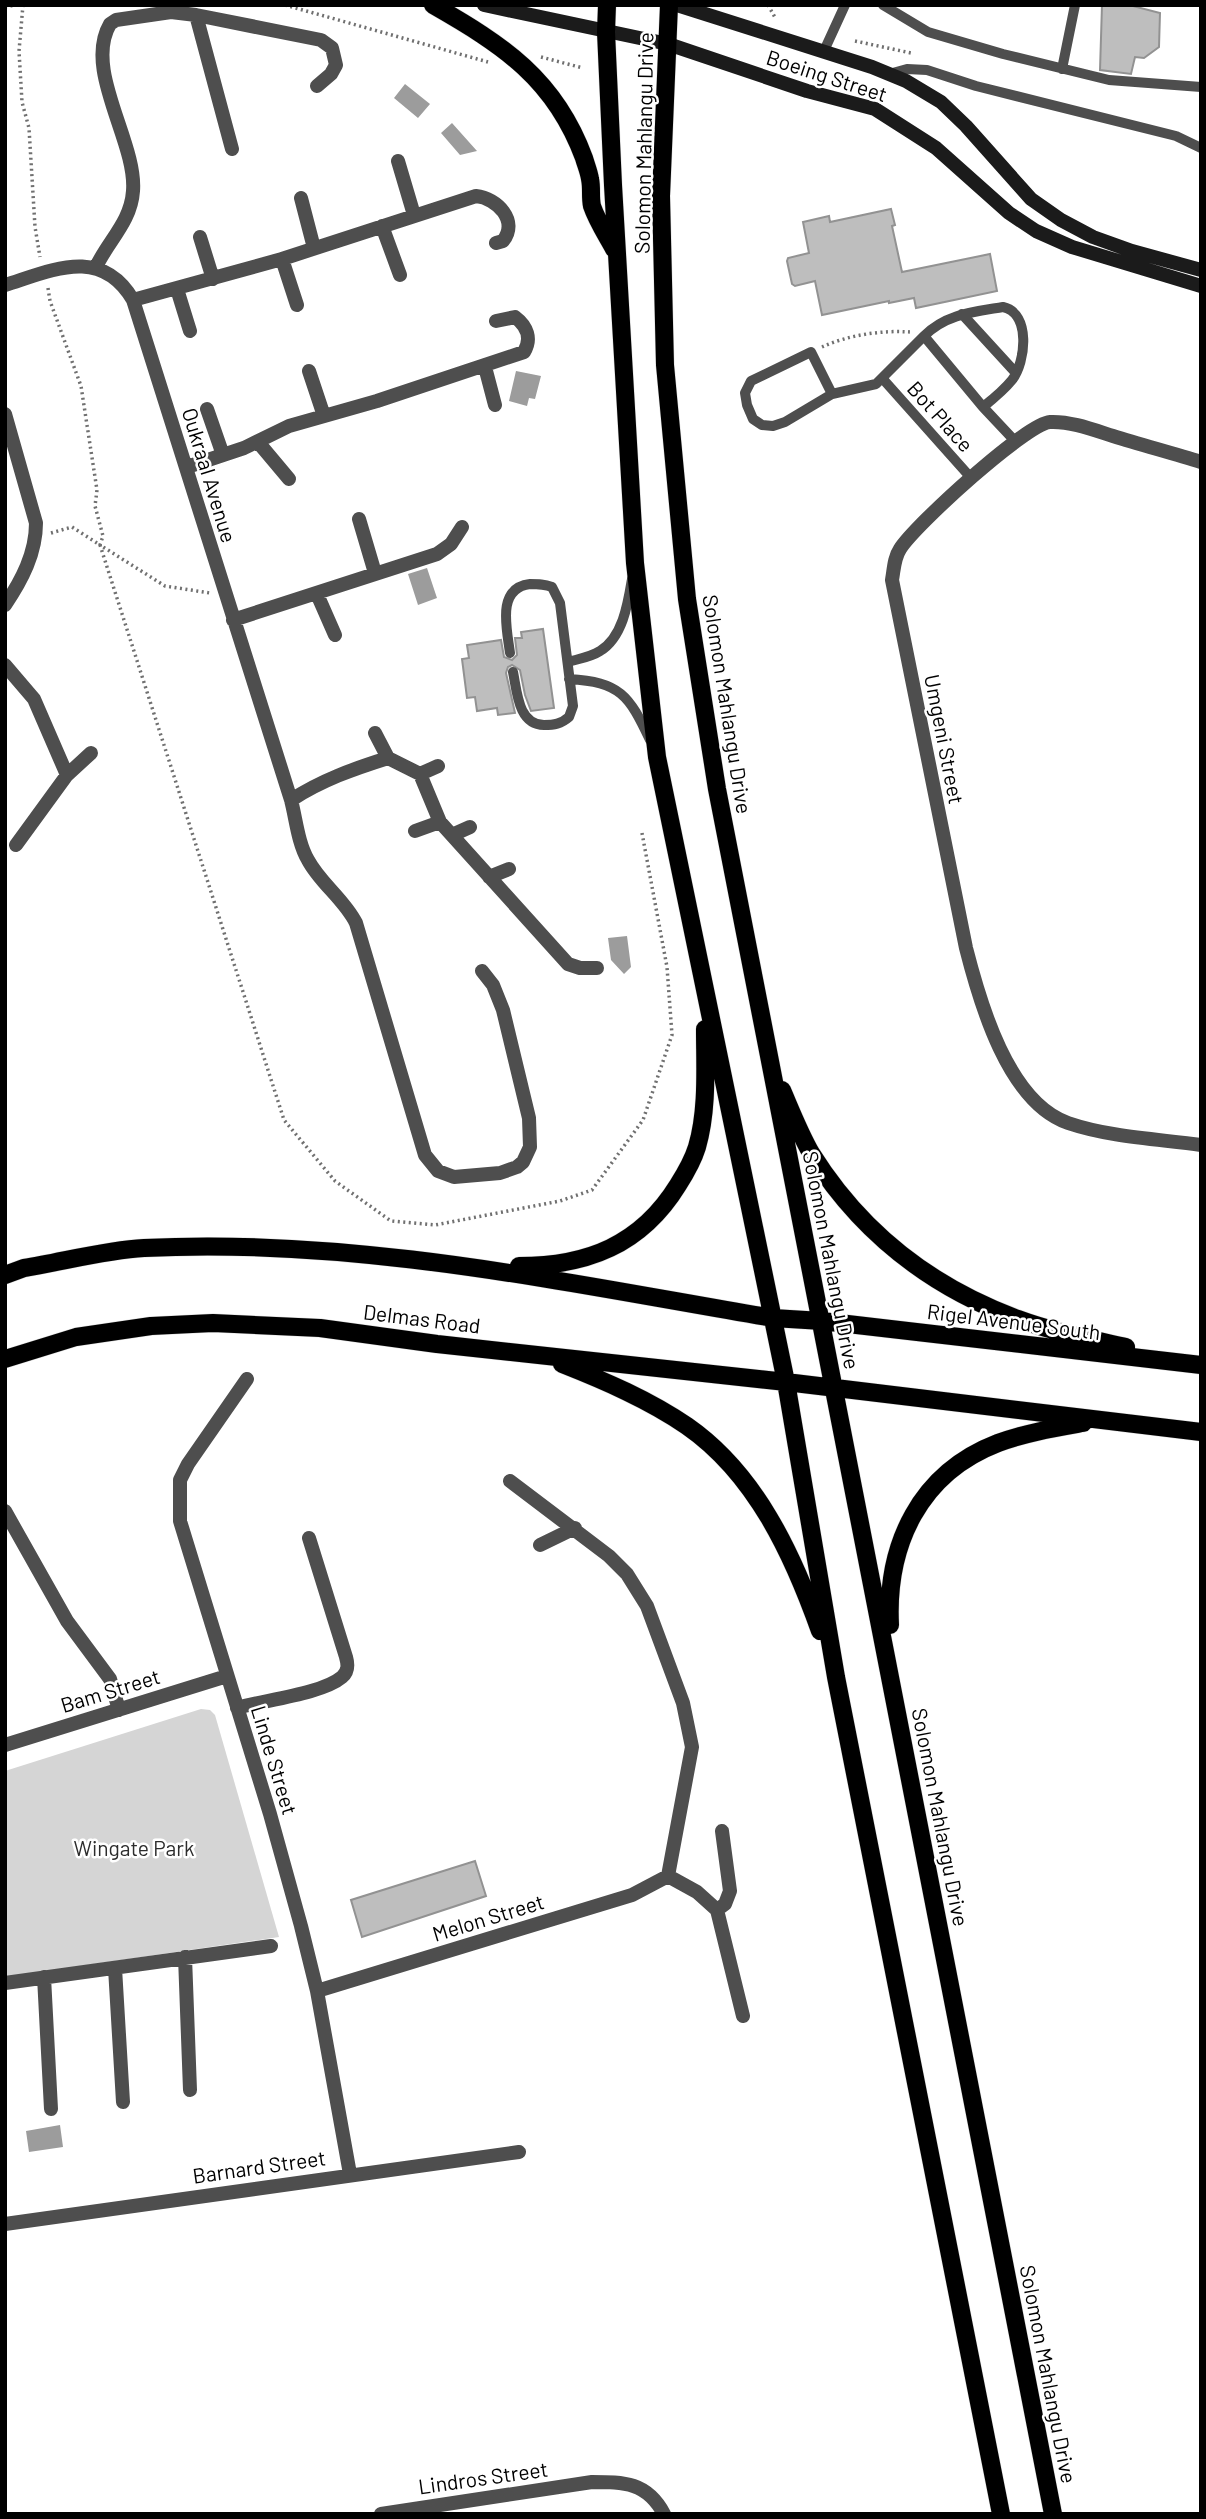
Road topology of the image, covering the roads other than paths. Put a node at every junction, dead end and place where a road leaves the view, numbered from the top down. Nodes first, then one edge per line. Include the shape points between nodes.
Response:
1 (433, 5) edge
2 (484, 5) edge
3 (607, 5) edge
4 (669, 5) edge
5 (677, 5) edge
6 (845, 5) edge
7 (883, 5) edge
8 (1075, 5) edge
9 (195, 15) junction
10 (606, 32) junction
11 (667, 44) junction
12 (823, 53) junction
13 (872, 68) junction
14 (1062, 69) junction
15 (317, 86) dead end
16 (1201, 87) edge
17 (1201, 148) edge
18 (232, 149) dead end
19 (398, 161) dead end
20 (301, 198) dead end
21 (414, 215) junction
22 (382, 226) junction
23 (200, 237) dead end
24 (495, 243) dead end
25 (314, 248) junction
26 (617, 256) junction
27 (282, 259) junction
28 (96, 267) junction
29 (1201, 270) edge
30 (400, 275) dead end
31 (213, 279) junction
32 (5, 285) edge
33 (1201, 286) edge
34 (177, 289) junction
35 (133, 300) junction
36 (297, 305) dead end
37 (962, 314) junction
38 (496, 321) dead end
39 (190, 331) dead end
40 (924, 336) junction
41 (485, 367) junction
42 (309, 371) dead end
43 (1016, 373) junction
44 (882, 378) junction
45 (832, 394) junction
46 (495, 405) dead end
47 (983, 407) junction
48 (207, 409) dead end
49 (5, 414) edge
50 (324, 416) junction
51 (1015, 441) junction
52 (258, 442) junction
53 (223, 455) junction
54 (1201, 462) edge
55 (187, 467) junction
56 (972, 479) junction
57 (289, 480) dead end
58 (359, 519) dead end
59 (462, 527) dead end
60 (635, 563) junction
61 (375, 573) junction
62 (317, 594) junction
63 (5, 605) edge
64 (233, 620) junction
65 (335, 635) dead end
66 (510, 653) dead end
67 (568, 662) junction
68 (5, 665) edge
69 (513, 673) dead end
70 (569, 680) junction
71 (375, 733) dead end
72 (91, 753) dead end
73 (657, 757) junction
74 (388, 758) junction
75 (438, 766) dead end
76 (420, 774) junction
77 (67, 775) junction
78 (291, 800) junction
79 (440, 821) junction
80 (470, 827) dead end
81 (415, 831) dead end
82 (452, 835) junction
83 (16, 845) dead end
84 (509, 869) dead end
85 (489, 877) junction
86 (597, 968) dead end
87 (482, 971) dead end
88 (706, 997) junction
89 (770, 1065) junction
90 (1201, 1145) edge
91 (468, 1267) junction
92 (5, 1275) edge
93 (773, 1318) junction
94 (822, 1321) junction
95 (542, 1356) junction
96 (5, 1359) edge
97 (1201, 1364) edge
98 (247, 1378) dead end
99 (786, 1382) junction
100 (835, 1388) junction
101 (1100, 1420) junction
102 (1201, 1432) edge
103 (510, 1481) dead end
104 (5, 1511) edge
105 (575, 1528) junction
106 (309, 1538) dead end
107 (540, 1545) dead end
108 (227, 1676) junction
109 (835, 1677) junction
110 (892, 1685) junction
111 (237, 1707) junction
112 (119, 1710) junction
113 (7, 1740) edge
114 (722, 1831) dead end
115 (668, 1876) junction
116 (717, 1910) junction
117 (271, 1946) dead end
118 (185, 1957) junction
119 (115, 1968) junction
120 (44, 1978) junction
121 (5, 1983) edge
122 (317, 1991) junction
123 (743, 2015) dead end
124 (190, 2090) dead end
125 (123, 2102) dead end
126 (51, 2109) dead end
127 (519, 2152) dead end
128 (350, 2174) junction
129 (5, 2224) edge
130 (381, 2514) edge
131 (664, 2514) edge
132 (1001, 2514) edge
133 (1053, 2514) edge

1 - 26 main road via 514,57 554,99 581,150 591,180 592,205
2 - 10 street, Boeing Street
3 - 10 main road, Solomon Mahlangu Drive
4 - 11 main road, Solomon Mahlangu Drive
5 - 12 street, Boeing Street
6 - 12 lane
7 - 14 lane via 928,32
8 - 14 lane
9 - 15 street via 327,43 336,65
9 - 18 street
9 - 28 street via 171,12 116,20 107,29 105,81 134,187 126,219
10 - 11 street, Boeing Street
10 - 26 main road, Solomon Mahlangu Drive
11 - 33 street, Boeing Street via 807,92 875,109 936,148 1036,231
11 - 89 main road, Solomon Mahlangu Drive via 661,196 665,365 687,599 717,789
12 - 13 street, Boeing Street
13 - 17 lane via 891,74 927,70 1176,135
13 - 29 street, Boeing Street via 941,102 1031,199 1061,220 1132,251
14 - 16 lane via 1109,80
19 - 21 street
20 - 25 street
21 - 22 street
21 - 24 street via 468,197 484,197 499,206 509,225 506,238
22 - 25 street
22 - 30 street
23 - 31 street
25 - 27 street
26 - 60 main road, Solomon Mahlangu Drive
27 - 31 street
27 - 36 street
28 - 32 street via 63,268
28 - 35 street, Oukraal Avenue via 118,280
31 - 34 street
34 - 35 street
34 - 39 street
35 - 55 street, Oukraal Avenue
37 - 40 lane via 936,324
37 - 43 lane
37 - 43 lane via 1003,307 1017,314 1023,338
38 - 41 street via 512,317 520,321 527,330 527,349
40 - 44 lane
40 - 47 lane
41 - 46 street
41 - 50 street
42 - 50 street
43 - 47 lane
44 - 45 lane
44 - 56 lane, Bot Place
45 - 45 lane via 811,352 751,381 745,393 753,419 762,425 785,422
47 - 51 lane
48 - 53 street
49 - 63 street via 37,523 27,566
50 - 52 street via 289,426
51 - 54 street, Umgeni Street via 1039,425 1059,423
51 - 56 street, Umgeni Street
52 - 53 street
52 - 57 street
53 - 55 street
55 - 64 street, Oukraal Avenue
56 - 90 street, Umgeni Street via 899,550 892,580 979,994 1017,1082 1039,1106 1066,1122 1103,1131
58 - 61 street
59 - 61 street via 437,554
60 - 67 lane via 620,626 611,640 602,650
60 - 73 main road, Solomon Mahlangu Drive
61 - 62 street
62 - 64 street
62 - 65 street
64 - 78 street, Oukraal Avenue
66 - 67 lane via 506,613 510,595 519,586 542,583 558,595
67 - 70 lane
68 - 77 street via 34,699
69 - 70 lane via 520,707 538,725 554,725 569,716 573,706
70 - 73 lane via 599,682 625,696
71 - 74 street
72 - 77 street
73 - 88 main road, Solomon Mahlangu Drive
74 - 76 street
74 - 78 street via 329,778
75 - 76 street
76 - 79 street
77 - 83 street
78 - 87 street, Oukraal Avenue via 308,861 356,923 425,1155 438,1171 454,1177 509,1171 523,1162 530,1147 529,1118 503,1010
79 - 81 street
79 - 82 street
80 - 82 street
82 - 85 street
84 - 85 street
85 - 86 street via 568,964
88 - 91 main road via 704,1106 697,1148 666,1204 641,1229 599,1254 546,1266
88 - 93 main road, Solomon Mahlangu Drive
89 - 94 main road, Solomon Mahlangu Drive
89 - 97 main road via 811,1152 853,1209 907,1261 957,1293 1018,1319
91 - 92 main road via 269,1246 154,1248 24,1268
91 - 93 main road
93 - 94 main road
93 - 99 main road, Solomon Mahlangu Drive
94 - 97 main road, Rigel Avenue South
94 - 100 main road, Solomon Mahlangu Drive
95 - 96 main road, Delmas Road via 320,1328 214,1323 151,1326 76,1338
95 - 99 main road, Delmas Road
95 - 109 main road via 654,1406 688,1427 721,1456 750,1489 778,1533 799,1575
98 - 108 street, Linde Street via 180,1480 184,1539
99 - 100 main road, Delmas Road
99 - 109 main road, Solomon Mahlangu Drive
100 - 101 main road
100 - 110 main road, Solomon Mahlangu Drive
101 - 102 main road
101 - 110 main road via 999,1442 974,1454 944,1474 907,1521 894,1561 888,1602
103 - 105 street
104 - 112 street via 67,1621 110,1679
105 - 107 street
105 - 115 street via 610,1556 640,1594 684,1703 691,1760
106 - 111 street via 347,1670 312,1691
108 - 111 street, Linde Street
108 - 112 street, Bam Street
109 - 132 main road, Solomon Mahlangu Drive
110 - 133 main road, Solomon Mahlangu Drive
111 - 122 street, Linde Street
112 - 113 street, Bam Street
114 - 116 street via 730,1891
115 - 116 street
115 - 122 street, Melon Street via 632,1895
116 - 123 street
117 - 118 street
118 - 119 street
118 - 124 street
119 - 120 street
119 - 125 street
120 - 121 street
120 - 126 street
122 - 128 street, Linde Street
127 - 128 street, Barnard Street
128 - 129 street, Barnard Street
130 - 131 street, Lindros Street via 592,2482 624,2482 643,2489

